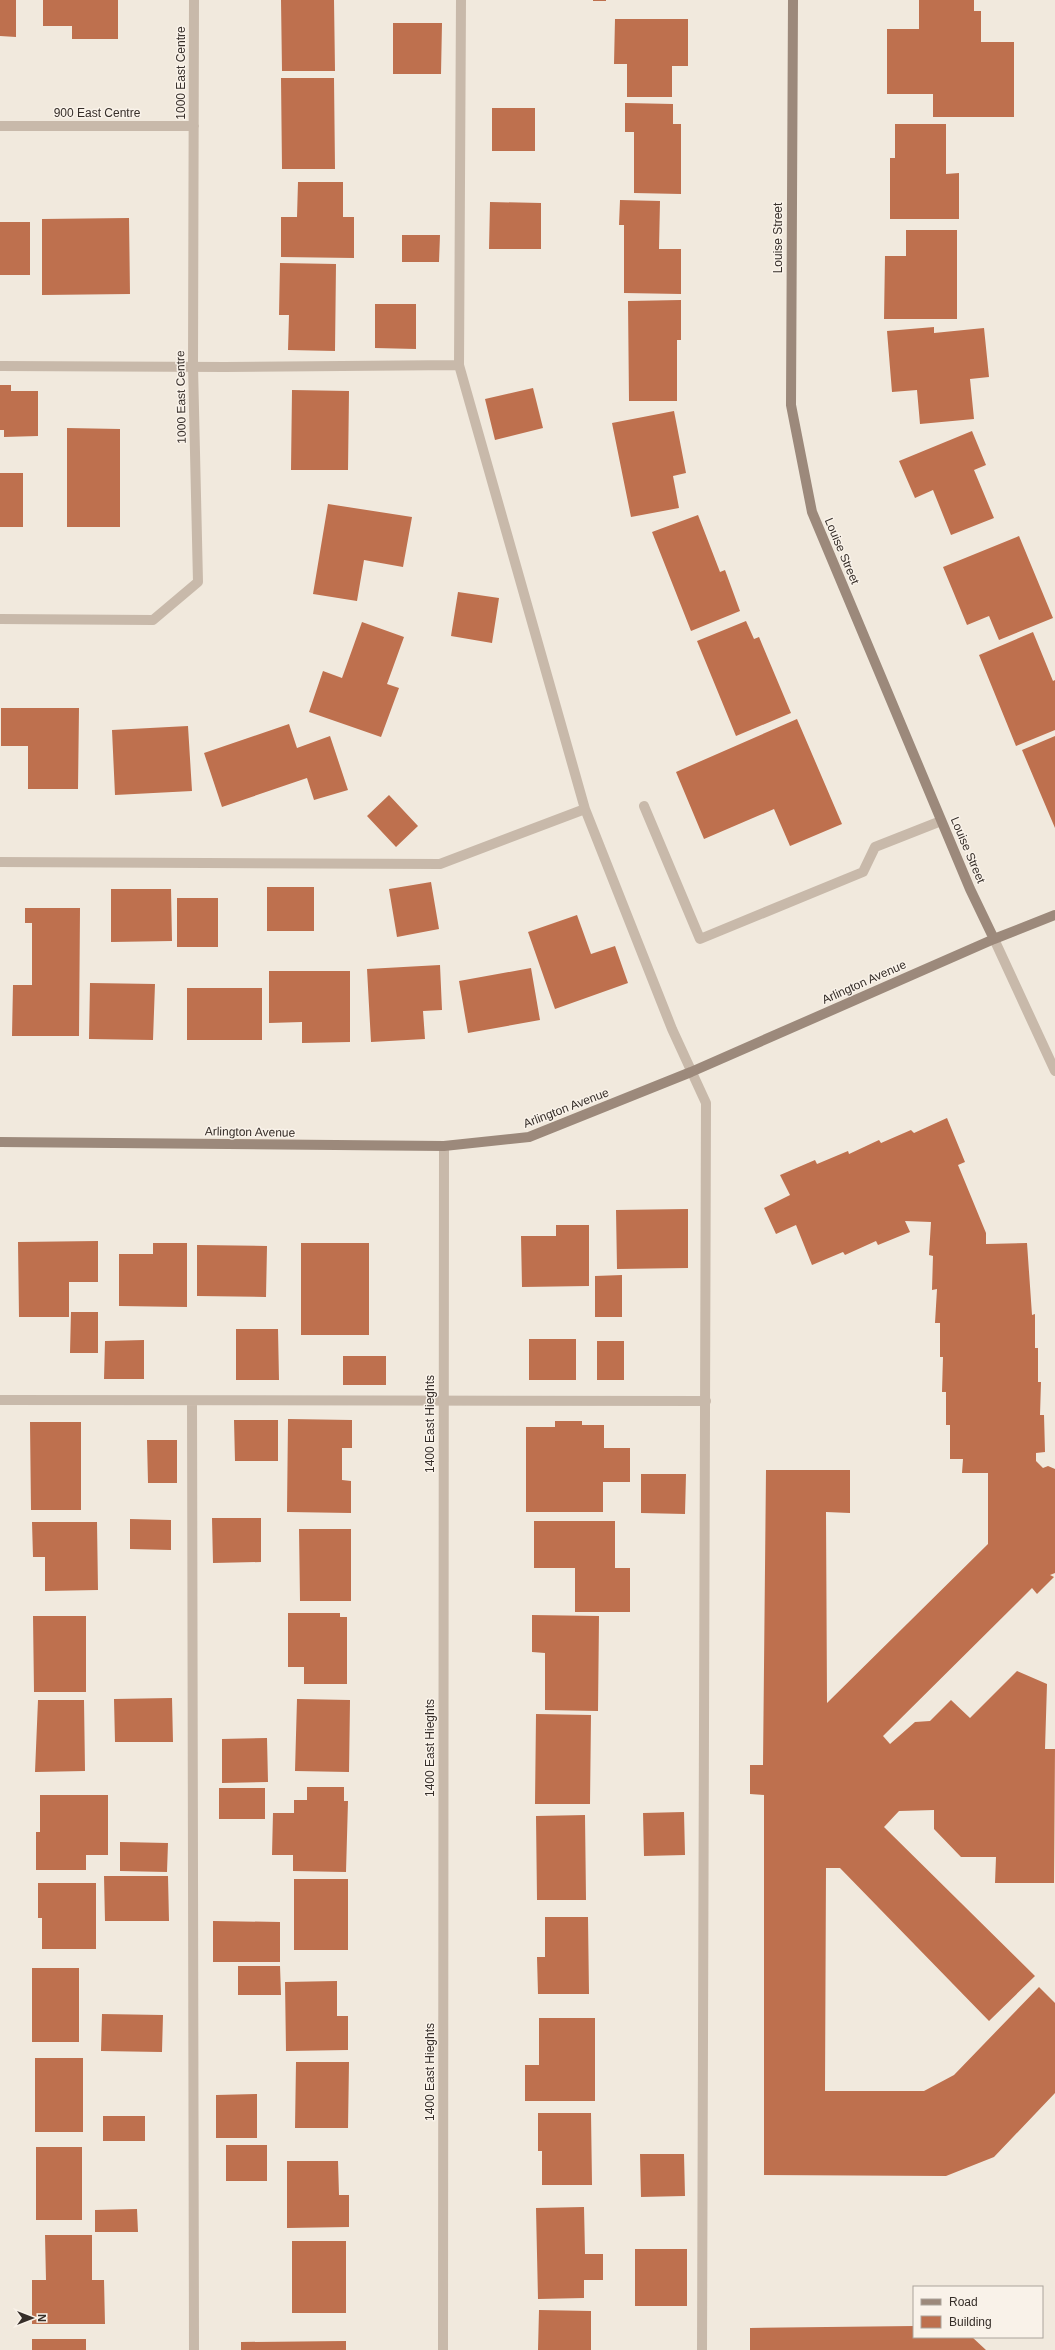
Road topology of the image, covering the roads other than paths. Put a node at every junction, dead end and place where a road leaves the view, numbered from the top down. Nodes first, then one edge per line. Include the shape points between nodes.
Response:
1 (194, 0) edge
2 (461, 0) edge
3 (793, 0) edge
4 (0, 126) edge
5 (194, 126) junction
6 (459, 365) junction
7 (0, 366) edge
8 (193, 366) junction
9 (0, 619) edge
10 (644, 806) dead end
11 (585, 809) junction
12 (941, 821) junction
13 (0, 862) edge
14 (1055, 915) edge
15 (994, 939) junction
16 (1055, 1071) edge
17 (691, 1072) junction
18 (0, 1142) edge
19 (444, 1146) junction
20 (0, 1400) edge
21 (443, 1400) junction
22 (192, 1401) junction
23 (706, 1401) junction
24 (194, 2350) edge
25 (443, 2350) edge
26 (702, 2350) edge

1 - 5 street, 1000 East Centre
2 - 6 street
3 - 12 street, Louise Street via 790,405 812,512
4 - 5 street, 900 East Centre
5 - 8 street, 1000 East Centre
6 - 8 street
6 - 11 street
7 - 8 street
8 - 9 street, 1000 East Centre via 198,582 153,620
10 - 12 street via 700,939 863,872 875,847
11 - 13 street via 440,864
11 - 17 street
12 - 15 street, Louise Street
14 - 15 street, Arlington Avenue
15 - 16 street, Louise Street
15 - 17 street, Arlington Avenue
17 - 19 street, Arlington Avenue via 529,1137
17 - 23 street via 706,1103
18 - 19 street, Arlington Avenue
19 - 21 street, 1400 East Hieghts
20 - 22 street
21 - 22 street
21 - 23 street
21 - 25 street, 1400 East Hieghts
22 - 24 street
23 - 26 street

